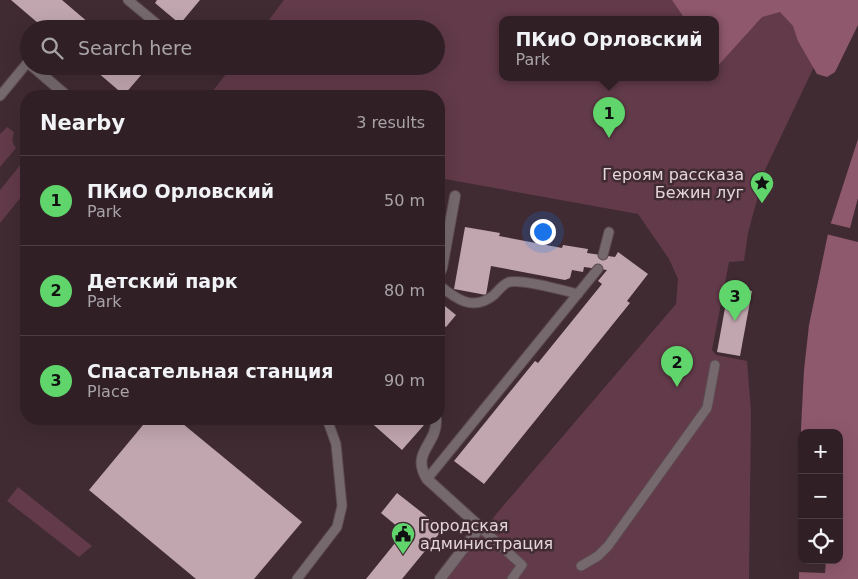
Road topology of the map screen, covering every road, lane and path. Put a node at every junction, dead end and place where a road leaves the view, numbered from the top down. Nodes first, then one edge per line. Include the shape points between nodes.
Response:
1 (128, 0) edge
2 (151, 20) edge
3 (20, 74) edge
4 (42, 75) edge
5 (60, 90) edge
6 (0, 96) edge
7 (454, 196) dead end
8 (609, 232) dead end
9 (445, 250) edge
10 (603, 256) dead end
11 (598, 269) dead end
12 (445, 290) edge
13 (578, 294) junction
14 (715, 365) dead end
15 (329, 425) edge
16 (436, 425) edge
17 (427, 479) junction
18 (480, 527) junction
19 (581, 566) dead end
20 (297, 579) edge
21 (440, 579) edge
22 (512, 579) edge

1 - 2 lane
3 - 6 lane
4 - 5 street
7 - 9 street
8 - 10 lane
11 - 13 lane
12 - 13 lane via 458,300 470,302 482,302 506,283 518,282
13 - 17 lane
14 - 19 lane via 706,408 608,546
15 - 20 lane via 336,444 342,506 337,527
16 - 17 street via 420,462
17 - 18 street
18 - 21 street
18 - 22 lane via 522,565

